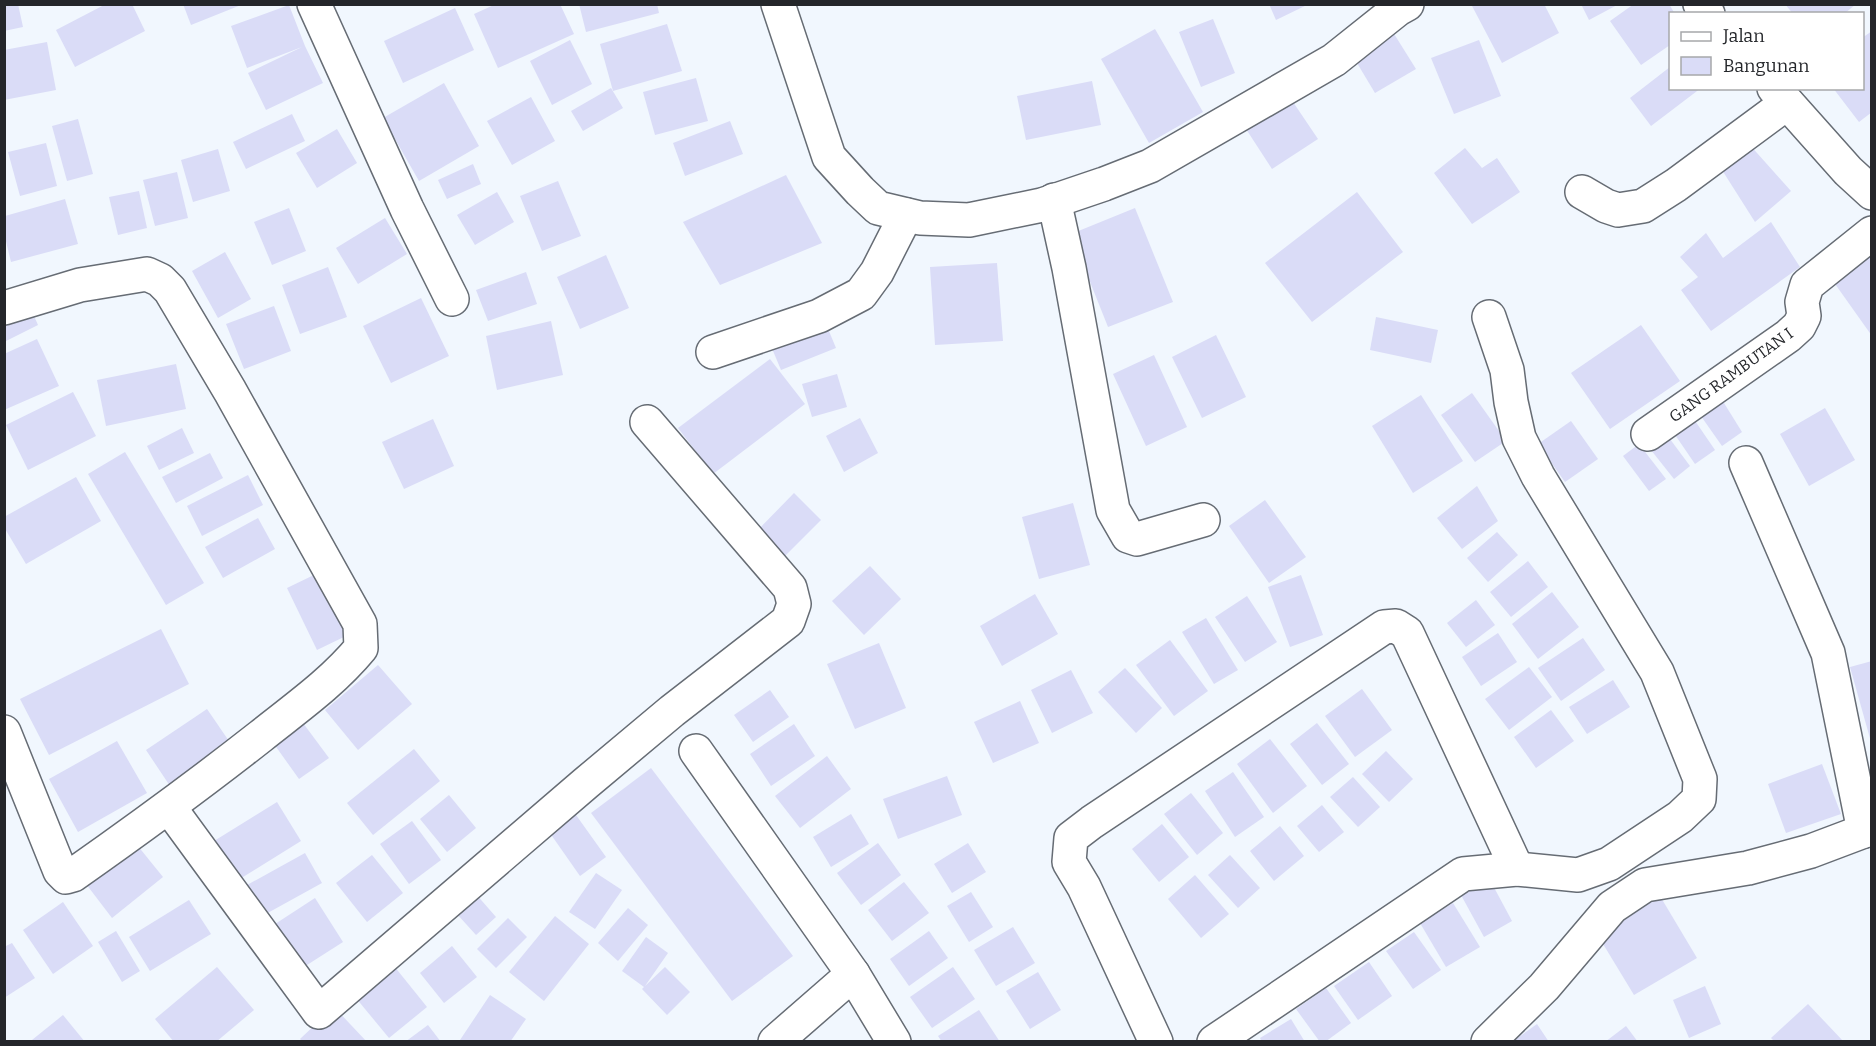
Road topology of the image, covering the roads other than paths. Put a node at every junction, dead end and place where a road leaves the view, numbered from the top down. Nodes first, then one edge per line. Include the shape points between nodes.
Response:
1 (314, 4) edge
2 (778, 4) edge
3 (1407, 4) edge
4 (1780, 96) edge
5 (1582, 192) dead end
6 (1872, 193) edge
7 (1054, 200) junction
8 (906, 215) junction
9 (1872, 233) edge
10 (452, 299) dead end
11 (4, 308) edge
12 (1489, 317) dead end
13 (713, 352) dead end
14 (647, 422) dead end
15 (1648, 434) dead end
16 (1746, 463) dead end
17 (1203, 520) dead end
18 (4, 732) edge
19 (696, 751) dead end
20 (169, 807) junction
21 (1868, 828) edge
22 (1517, 869) junction
23 (854, 974) junction
24 (775, 1041) edge
25 (894, 1041) edge
26 (1156, 1041) edge
27 (1214, 1041) edge
28 (1488, 1041) edge

1 - 10 street
2 - 8 street via 829,157 878,208
3 - 7 street via 1334,60 1150,166
4 - 5 street via 1676,186 1643,206 1618,210
4 - 6 street
7 - 8 street via 969,220
7 - 17 street via 1113,510 1128,536 1137,539
8 - 13 street via 878,272 861,294 819,316
9 - 15 street, GANG RAMBUTAN I via 1807,285 1802,302 1804,316 1788,336
11 - 20 street via 80,285 147,274 160,280 170,290 230,391 360,624 361,648 342,670
12 - 22 street via 1507,370 1519,438 1657,672 1700,779 1699,799 1680,817 1609,864 1578,875
14 - 20 street via 790,588 794,604 788,621 612,761 319,1012
16 - 21 street via 1828,653
18 - 20 street via 60,871 66,877
19 - 23 street
21 - 28 street via 1811,851 1748,868 1645,885 1612,907 1544,987
22 - 26 street via 1407,633 1396,626 1384,627 1071,838 1069,862
22 - 27 street via 1463,874
23 - 24 street
23 - 25 street

